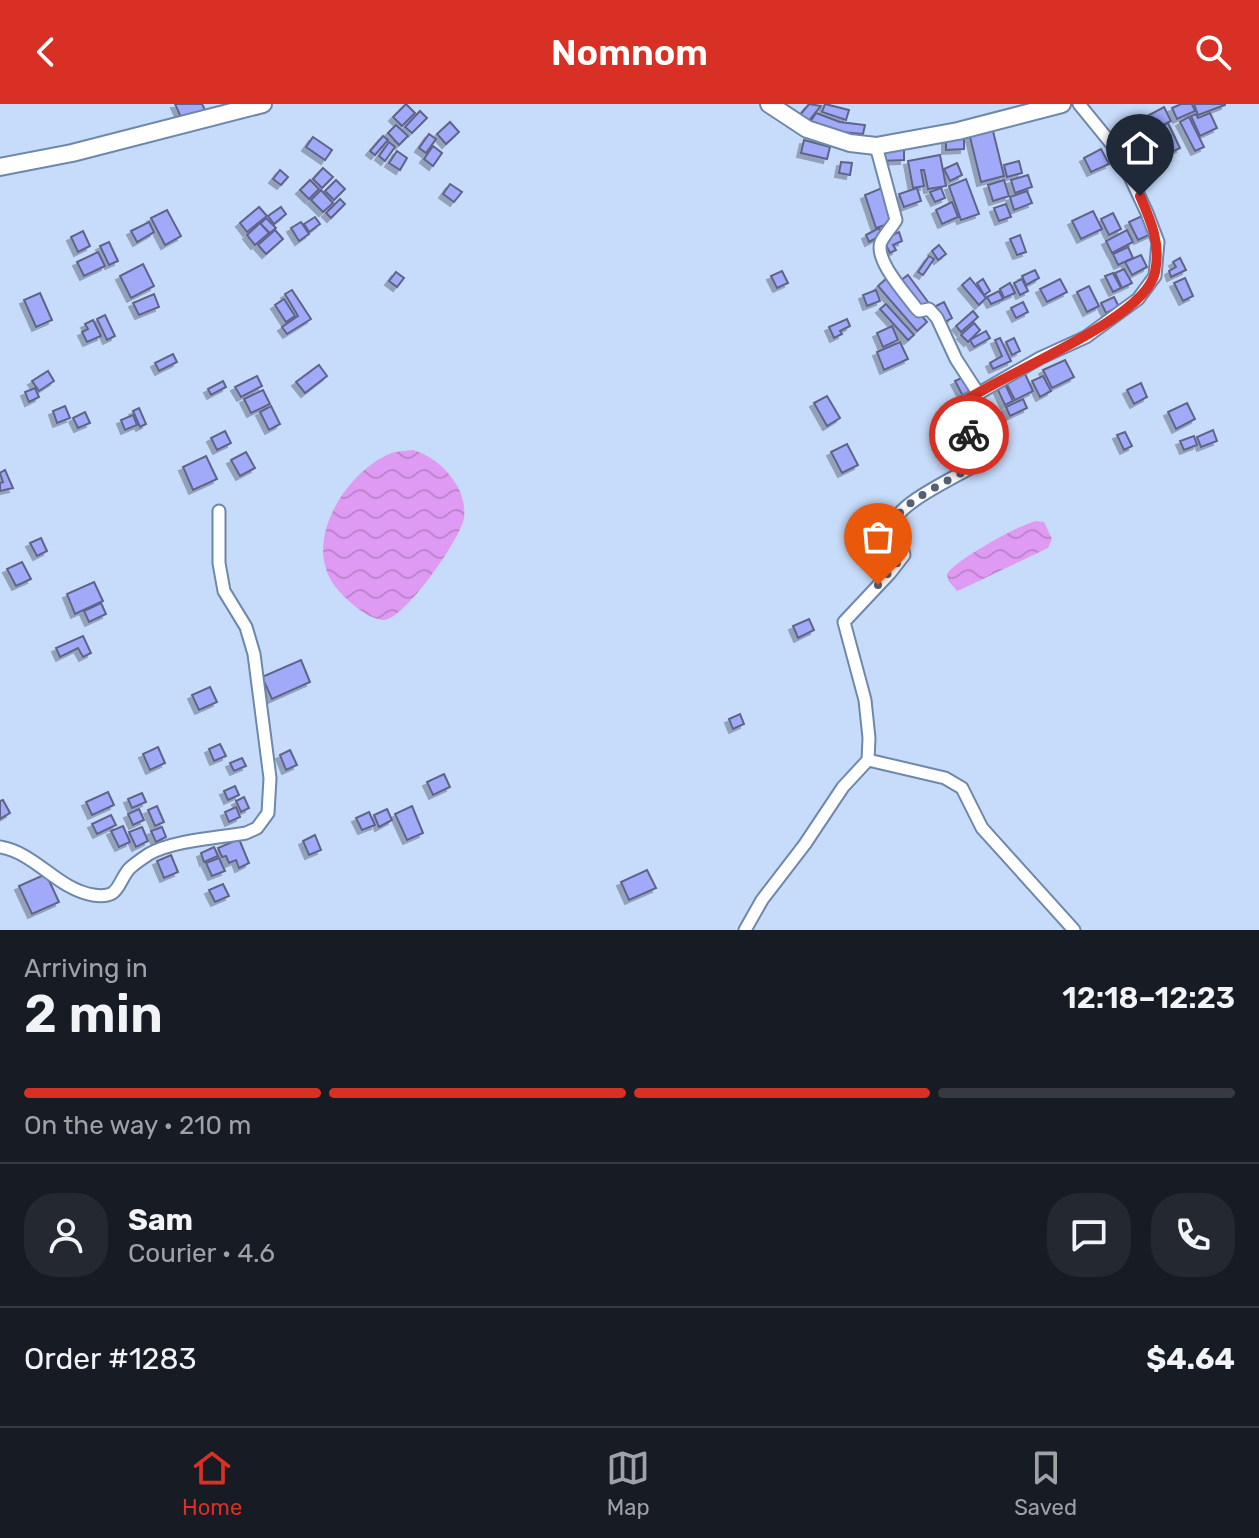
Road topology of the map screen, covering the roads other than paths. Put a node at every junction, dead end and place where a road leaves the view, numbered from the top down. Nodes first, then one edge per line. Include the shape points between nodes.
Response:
1 (263, 104) edge
2 (769, 104) edge
3 (1062, 104) edge
4 (1079, 104) edge
5 (876, 146) junction
6 (0, 167) edge
7 (978, 393) junction
8 (219, 511) dead end
9 (868, 760) junction
10 (0, 847) edge
11 (745, 930) edge
12 (1074, 930) edge

1 - 6 main road
2 - 5 main road via 807,129
3 - 5 main road
4 - 7 street via 1119,153 1147,213 1158,242 1155,276 1138,299 1104,325
5 - 7 street via 896,220 881,243 881,253 916,308 931,310 937,318
7 - 9 street via 959,407 977,464 897,516 893,533 904,555 844,622 865,700
8 - 10 street via 224,591 246,627 259,679 270,778 268,813 246,833 148,855 108,895 81,892 16,850
9 - 11 street via 843,787
9 - 12 street via 945,778 962,788 982,828

